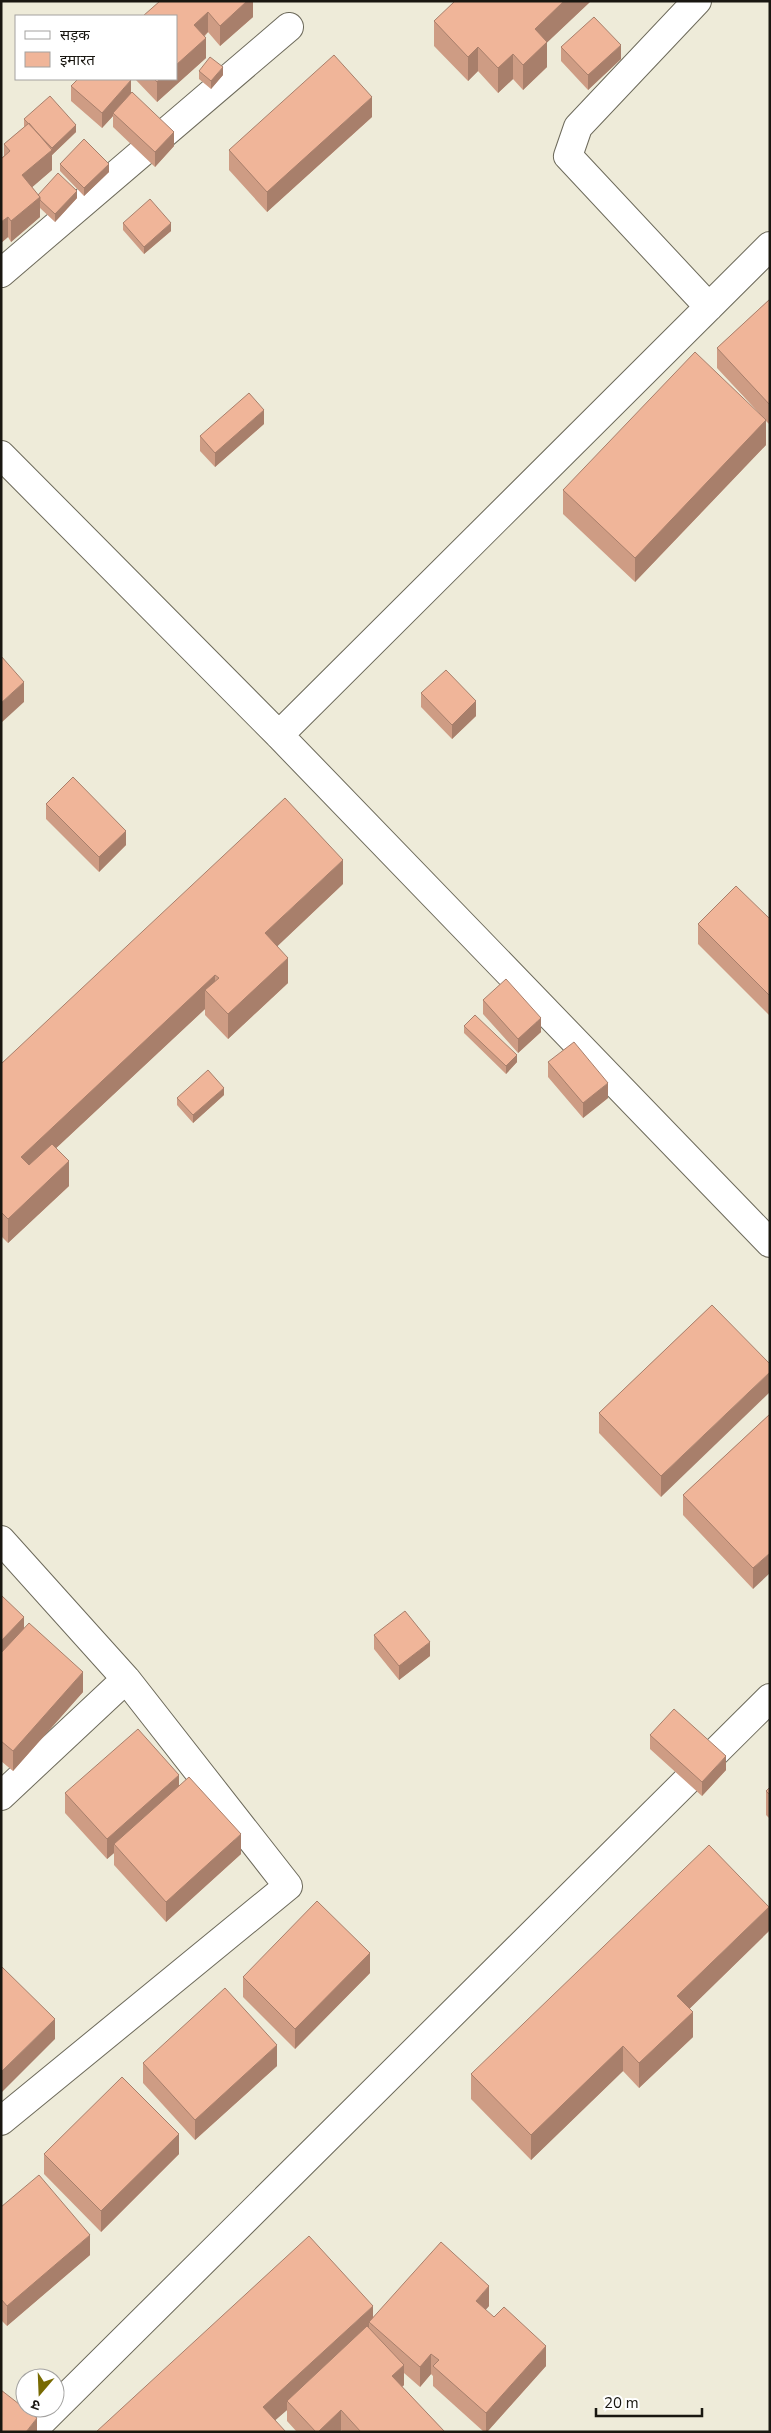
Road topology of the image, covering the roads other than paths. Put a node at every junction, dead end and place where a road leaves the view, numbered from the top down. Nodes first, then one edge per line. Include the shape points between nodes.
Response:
1 (697, 1) edge
2 (289, 27) dead end
3 (770, 246) edge
4 (1, 273) edge
5 (709, 306) junction
6 (1, 455) edge
7 (279, 735) junction
8 (770, 1243) edge
9 (1, 1540) edge
10 (126, 1679) junction
11 (770, 1698) edge
12 (1, 1796) edge
13 (1, 2121) edge
14 (32, 2432) edge

1 - 5 street via 578,127 568,156
2 - 4 street
3 - 5 street
5 - 7 street
6 - 7 street
7 - 8 street
9 - 10 street
10 - 12 street
10 - 13 street via 288,1886
11 - 14 street

